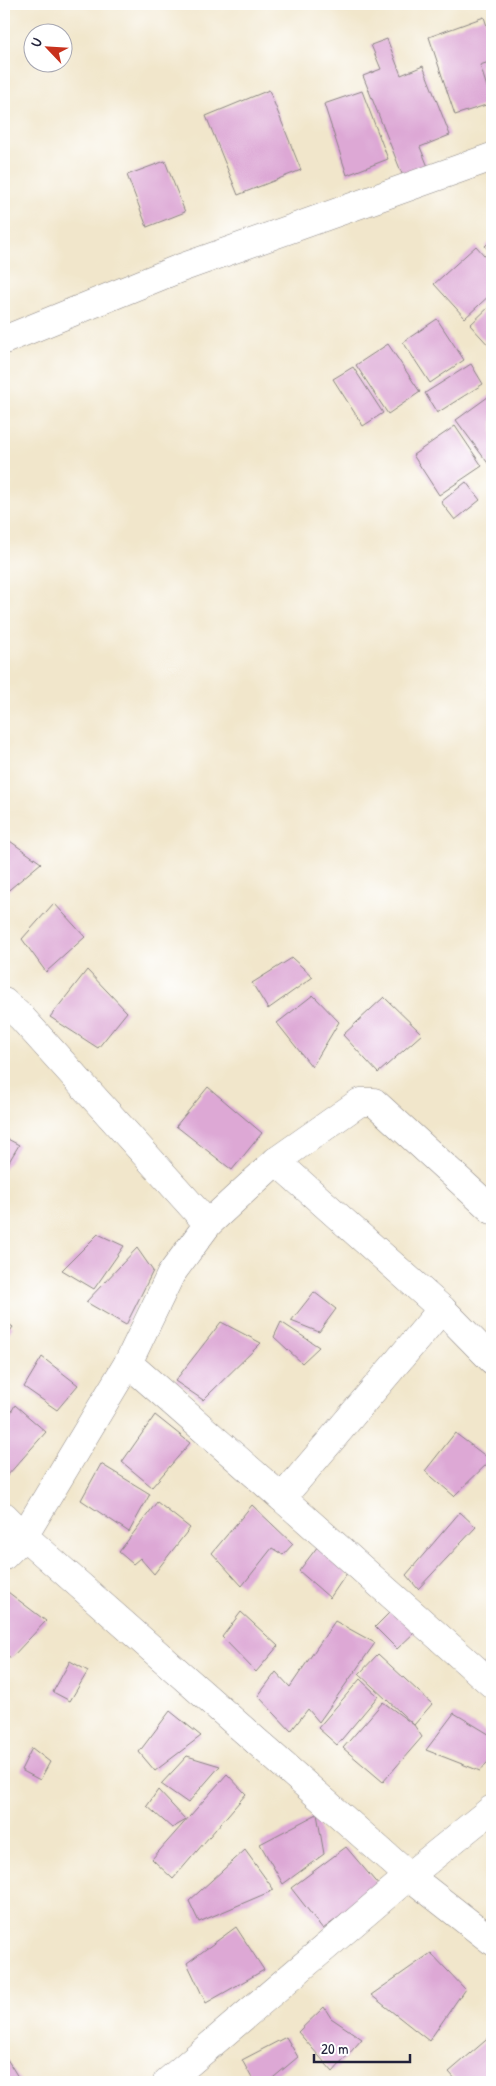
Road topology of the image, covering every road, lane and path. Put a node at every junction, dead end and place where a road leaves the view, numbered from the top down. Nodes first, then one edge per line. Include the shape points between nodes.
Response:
1 (492, 157) edge
2 (4, 340) edge
3 (4, 1002) edge
4 (276, 1161) junction
5 (492, 1210) edge
6 (208, 1224) junction
7 (442, 1309) junction
8 (492, 1360) edge
9 (128, 1363) junction
10 (282, 1498) junction
11 (4, 1516) edge
12 (24, 1536) junction
13 (4, 1556) edge
14 (492, 1684) edge
15 (492, 1809) edge
16 (409, 1876) junction
17 (492, 1941) edge
18 (167, 2082) edge

1 - 2 street via 178,269
3 - 6 street
4 - 5 street via 360,1102 374,1102
4 - 6 street
4 - 7 street
6 - 9 street via 171,1274
7 - 8 street
7 - 10 street
9 - 10 street
9 - 12 street
10 - 14 street
11 - 12 street
12 - 13 street
12 - 16 street
15 - 16 street
16 - 17 street
16 - 18 street

